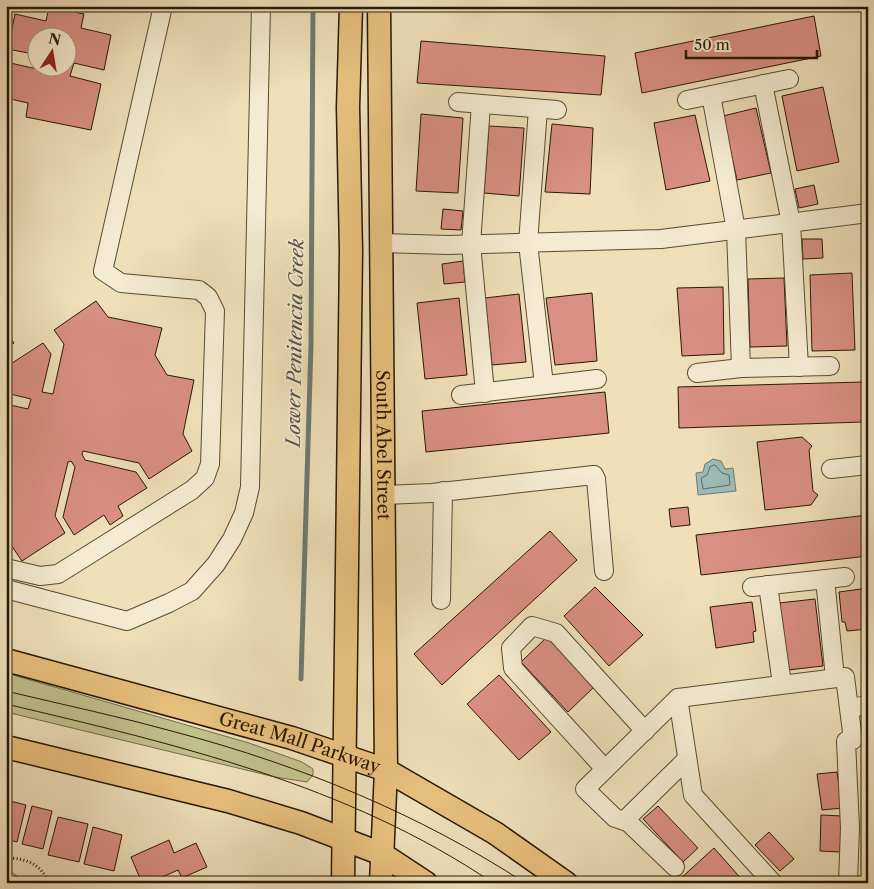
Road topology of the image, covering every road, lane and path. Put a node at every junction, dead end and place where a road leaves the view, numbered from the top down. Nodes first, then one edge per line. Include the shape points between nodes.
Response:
1 (162, 6) edge
2 (261, 6) edge
3 (351, 6) edge
4 (379, 6) edge
5 (789, 79) dead end
6 (763, 84) junction
7 (711, 95) junction
8 (687, 100) dead end
9 (458, 102) dead end
10 (481, 104) junction
11 (538, 109) junction
12 (557, 110) dead end
13 (868, 213) edge
14 (791, 222) junction
15 (736, 230) junction
16 (528, 243) junction
17 (471, 244) junction
18 (382, 246) junction
19 (351, 250) junction
20 (830, 366) dead end
21 (799, 367) junction
22 (742, 368) junction
23 (697, 373) dead end
24 (597, 379) dead end
25 (544, 385) junction
26 (484, 392) junction
27 (461, 395) dead end
28 (868, 465) edge
29 (831, 469) dead end
30 (443, 491) junction
31 (384, 495) junction
32 (6, 568) edge
33 (604, 571) dead end
34 (845, 577) dead end
35 (825, 579) junction
36 (6, 589) edge
37 (440, 600) dead end
38 (6, 660) edge
39 (835, 678) junction
40 (782, 684) junction
41 (678, 698) junction
42 (859, 706) edge
43 (645, 731) junction
44 (6, 747) edge
45 (345, 756) junction
46 (687, 759) junction
47 (605, 769) junction
48 (386, 770) junction
49 (624, 821) junction
50 (344, 838) junction
51 (382, 854) junction
52 (6, 858) edge
53 (675, 867) dead end
54 (6, 880) edge
55 (10, 883) edge
56 (49, 883) edge
57 (343, 883) edge
58 (381, 883) edge
59 (426, 883) edge
60 (566, 883) edge
61 (773, 883) edge
62 (848, 883) edge

1 - 32 street via 104,271 121,283 199,290 208,297 215,311 210,464 205,478 192,490 58,574 40,576
2 - 36 street via 250,487 244,513 216,564 192,590 127,621
3 - 19 main road, South Abel Street via 348,116
4 - 18 main road, South Abel Street
5 - 6 street
6 - 7 street
6 - 14 street
7 - 8 street
7 - 15 street
9 - 10 street
10 - 11 street
10 - 17 street
11 - 12 street
11 - 16 street
13 - 14 street
14 - 15 street
14 - 21 street
15 - 16 street via 661,239
15 - 22 street
16 - 17 street
16 - 25 street
17 - 18 street
17 - 26 street
18 - 19 main road
18 - 31 main road, South Abel Street
19 - 45 main road, South Abel Street
20 - 21 street
21 - 22 street
22 - 23 street
24 - 25 street
25 - 26 street
26 - 27 street
28 - 29 street
30 - 31 street
30 - 33 street via 594,475
30 - 37 street
31 - 48 main road, South Abel Street
34 - 35 street
35 - 39 street
35 - 40 street via 760,586
38 - 45 main road, Great Mall Parkway via 194,710
39 - 40 street
39 - 42 street via 845,677
40 - 41 street
41 - 43 street
41 - 46 street
42 - 62 street via 849,741
43 - 47 street
43 - 47 street via 556,633 532,626 511,648 512,668
44 - 50 main road via 228,801
45 - 48 main road, Great Mall Parkway
45 - 50 main road, South Abel Street
46 - 49 street
46 - 61 street via 693,795
47 - 49 street via 585,789 615,818
48 - 51 main road, South Abel Street
48 - 60 main road, Great Mall Parkway via 495,833
49 - 53 street
50 - 51 main road
50 - 57 main road, South Abel Street
51 - 58 main road, South Abel Street
51 - 59 main road
52 - 56 path via 22,858 34,863 45,873
54 - 55 street

